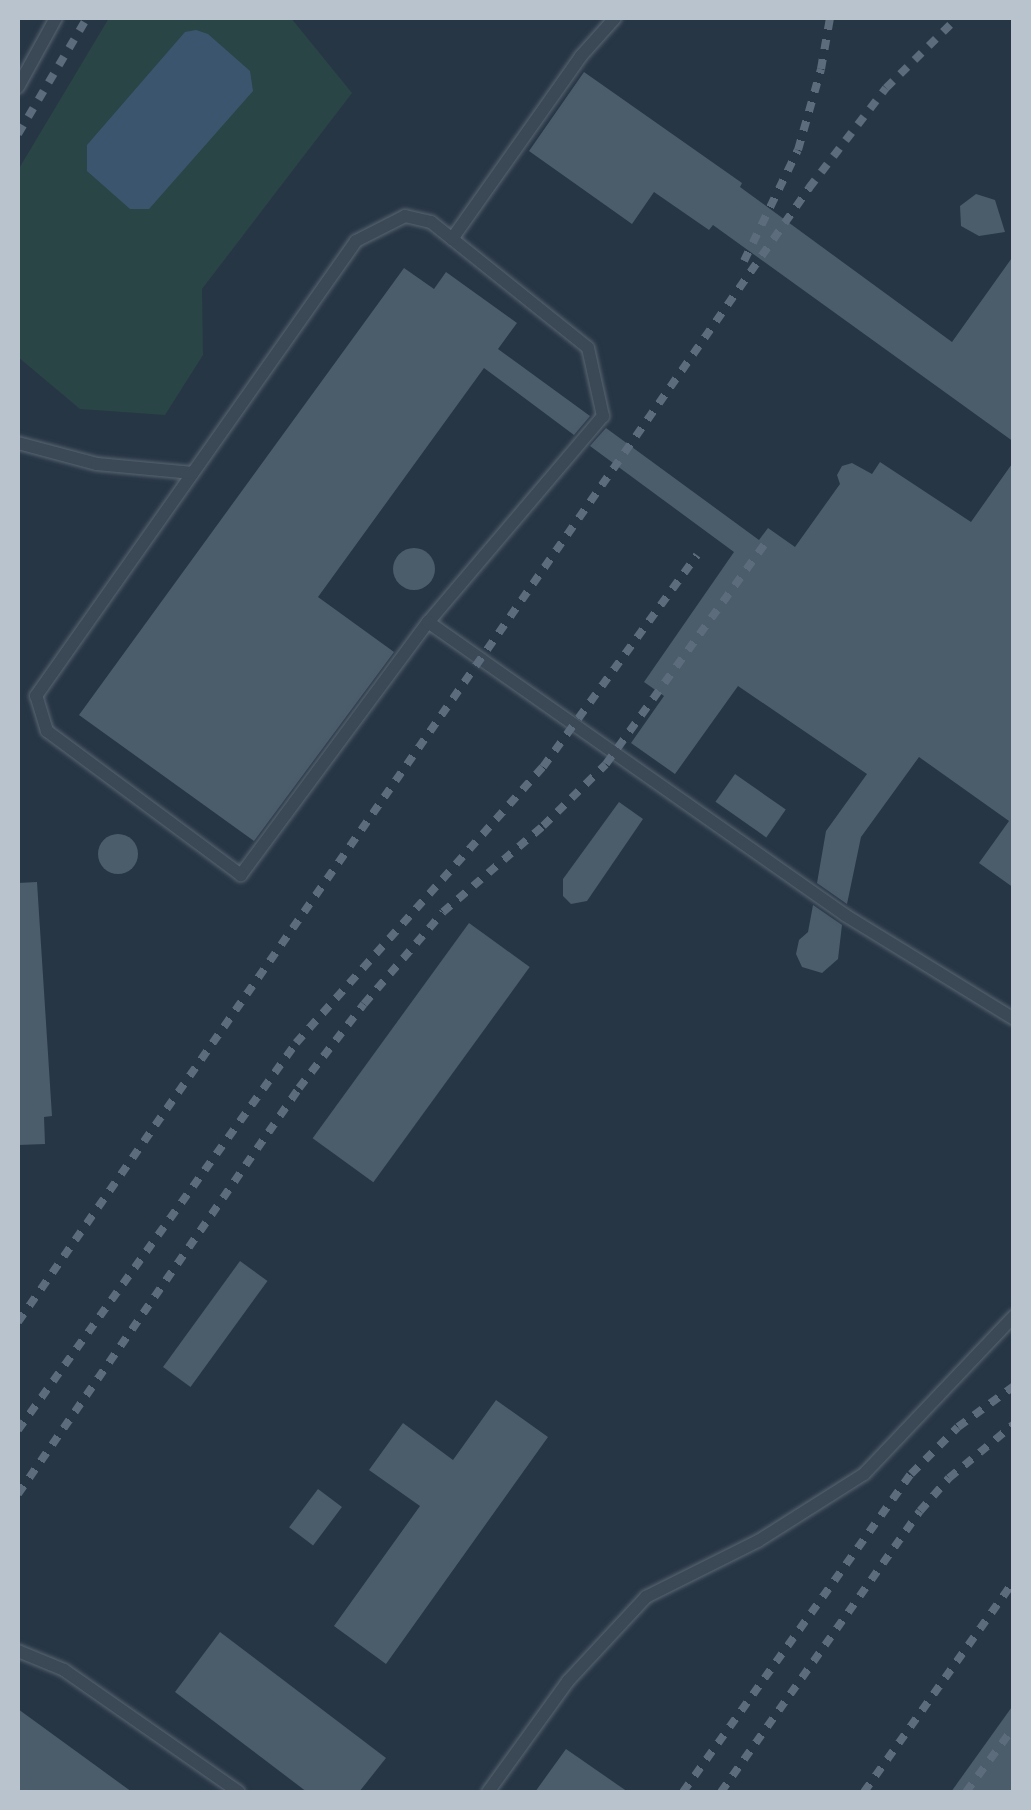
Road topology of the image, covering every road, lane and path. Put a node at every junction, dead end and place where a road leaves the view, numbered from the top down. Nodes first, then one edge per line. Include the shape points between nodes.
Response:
1 (56, 18) edge
2 (615, 18) edge
3 (18, 88) edge
4 (452, 239) junction
5 (18, 443) edge
6 (193, 473) junction
7 (428, 622) junction
8 (1014, 1019) edge
9 (1014, 1316) edge
10 (18, 1651) edge
11 (239, 1792) edge
12 (488, 1792) edge

1 - 3 lane
2 - 4 lane
4 - 6 lane via 431,222 405,216 356,241
4 - 7 lane via 588,348 604,416
5 - 6 lane via 97,464
6 - 7 lane via 36,696 47,731 241,875
7 - 8 lane via 845,915
9 - 12 lane via 864,1474 758,1541 646,1597 568,1681
10 - 11 lane via 64,1670

